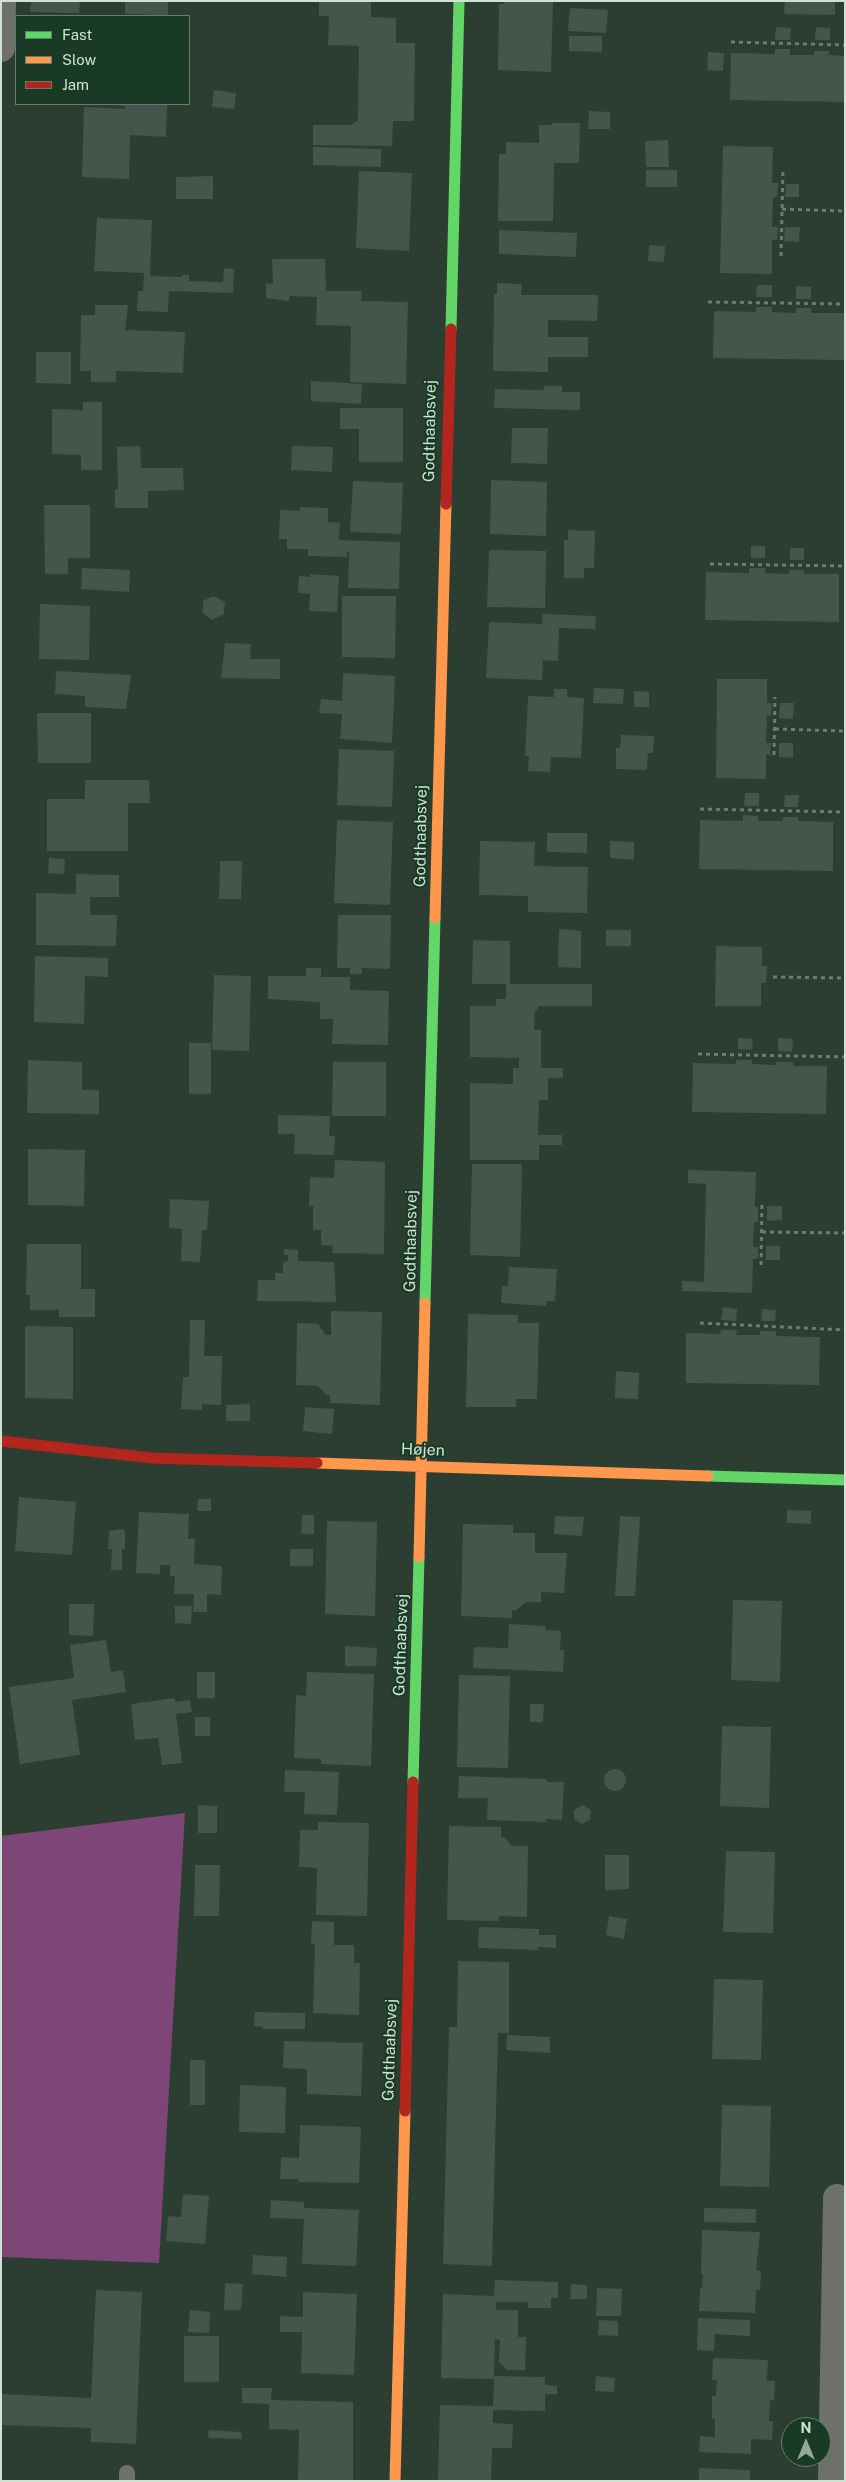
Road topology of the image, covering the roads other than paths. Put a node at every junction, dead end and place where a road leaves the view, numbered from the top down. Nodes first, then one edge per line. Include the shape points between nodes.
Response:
1 (2, 1) edge
2 (458, 1) edge
3 (1, 48) edge
4 (1, 1441) edge
5 (422, 1467) junction
6 (845, 1480) edge
7 (837, 2198) dead end
8 (395, 2481) edge
9 (832, 2481) edge

1 - 3 street
2 - 5 street, Godthaabsvej
4 - 5 street, Højen via 152,1458
5 - 6 street, Højen
5 - 8 street, Godthaabsvej
7 - 9 street

